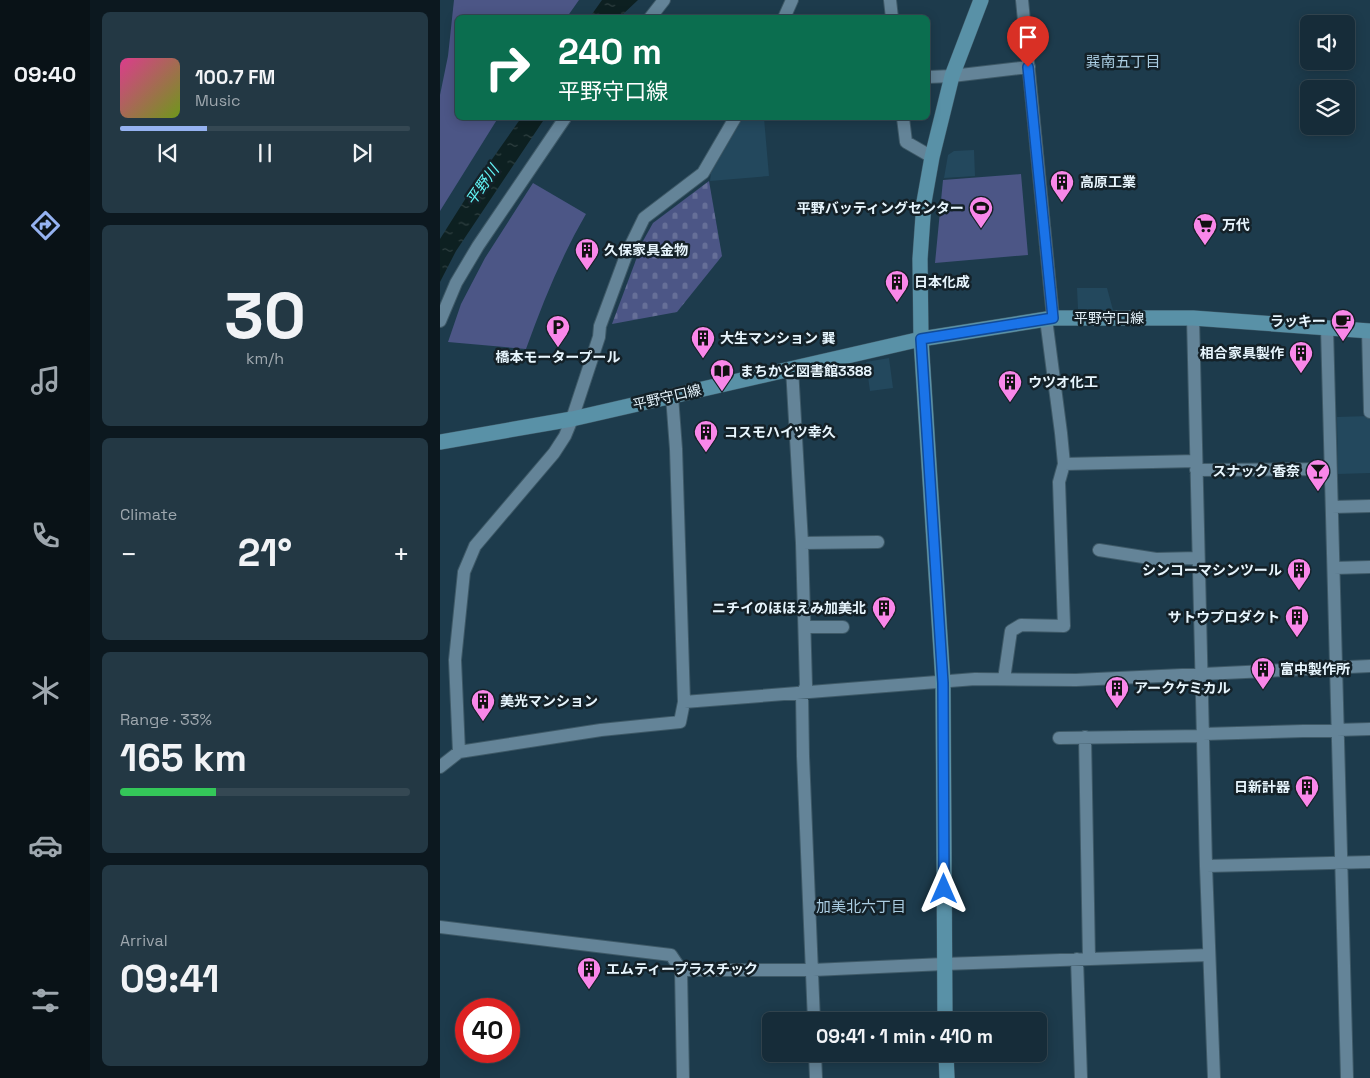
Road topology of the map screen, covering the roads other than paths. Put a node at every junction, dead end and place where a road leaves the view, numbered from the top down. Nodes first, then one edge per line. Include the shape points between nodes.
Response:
1 (664, 0) edge
2 (792, 0) edge
3 (890, 0) edge
4 (981, 0) edge
5 (1022, 0) edge
6 (652, 15) edge
7 (785, 15) edge
8 (892, 15) edge
9 (1028, 67) junction
10 (952, 76) junction
11 (930, 77) edge
12 (564, 120) edge
13 (734, 120) edge
14 (903, 120) edge
15 (932, 156) junction
16 (1193, 318) junction
17 (1049, 319) junction
18 (440, 321) edge
19 (1327, 328) junction
20 (1369, 330) edge
21 (921, 339) junction
22 (792, 368) junction
23 (672, 396) junction
24 (1370, 412) edge
25 (572, 419) junction
26 (440, 442) edge
27 (1064, 464) junction
28 (1196, 465) junction
29 (1330, 469) junction
30 (1370, 506) edge
31 (1332, 507) junction
32 (878, 542) dead end
33 (802, 543) junction
34 (1099, 550) dead end
35 (1198, 558) junction
36 (1370, 567) edge
37 (1334, 568) junction
38 (805, 627) junction
39 (843, 627) dead end
40 (1370, 666) edge
41 (1336, 667) junction
42 (1201, 673) junction
43 (1004, 679) junction
44 (943, 683) junction
45 (802, 694) junction
46 (684, 702) junction
47 (1370, 729) edge
48 (1338, 730) junction
49 (1203, 735) junction
50 (1059, 738) dead end
51 (1085, 738) junction
52 (459, 752) junction
53 (440, 767) edge
54 (1370, 862) edge
55 (1342, 863) junction
56 (1206, 866) junction
57 (440, 927) edge
58 (1209, 955) junction
59 (1083, 959) junction
60 (944, 964) junction
61 (681, 970) junction
62 (813, 970) junction
63 (814, 1012) edge
64 (945, 1012) edge
65 (815, 1062) edge
66 (946, 1062) edge
67 (683, 1078) edge
68 (816, 1078) edge
69 (947, 1078) edge
70 (1081, 1078) edge
71 (1214, 1078) edge
72 (1347, 1078) edge

1 - 6 street
2 - 7 street
3 - 8 street
4 - 10 street
5 - 9 street
9 - 10 street
9 - 17 street
10 - 11 street
10 - 15 street
12 - 18 street via 478,246 456,283
13 - 25 street via 703,173 644,218 627,253 600,326
14 - 15 street via 906,142
15 - 21 street via 924,202 920,259
16 - 17 street, 平野守口線
16 - 19 street, 平野守口線
16 - 28 street
17 - 21 street, 平野守口線
17 - 27 street
19 - 20 street, 平野守口線
19 - 29 street
20 - 24 street
21 - 22 street, 平野守口線
21 - 44 street
22 - 23 street, 平野守口線
22 - 33 street
23 - 25 street, 平野守口線
23 - 46 street
25 - 26 street, 平野守口線
25 - 52 street via 554,453 475,546 464,572 455,660
27 - 28 street
27 - 43 street via 1059,482 1064,626 1021,625 1011,632
28 - 29 street
28 - 35 street
29 - 31 street
30 - 31 street
31 - 37 street
32 - 33 street
33 - 38 street
34 - 35 street via 1156,559
35 - 42 street
36 - 37 street
37 - 41 street
38 - 39 street
38 - 45 street via 806,686
40 - 41 street
41 - 42 street
41 - 48 street
42 - 43 street via 1076,680
42 - 49 street
43 - 44 street
44 - 45 street
44 - 60 street
45 - 46 street
45 - 62 street
46 - 52 street via 680,722 601,730
47 - 48 street
48 - 49 street
48 - 55 street
49 - 51 street
49 - 56 street
50 - 51 street
51 - 59 street
52 - 53 street
54 - 55 street
55 - 56 street
55 - 72 street
56 - 58 street
57 - 61 street via 671,955
58 - 59 street
58 - 71 street
59 - 60 street
59 - 70 street
60 - 62 street
60 - 64 street
61 - 62 street
61 - 67 street
62 - 63 street
65 - 68 street
66 - 69 street

